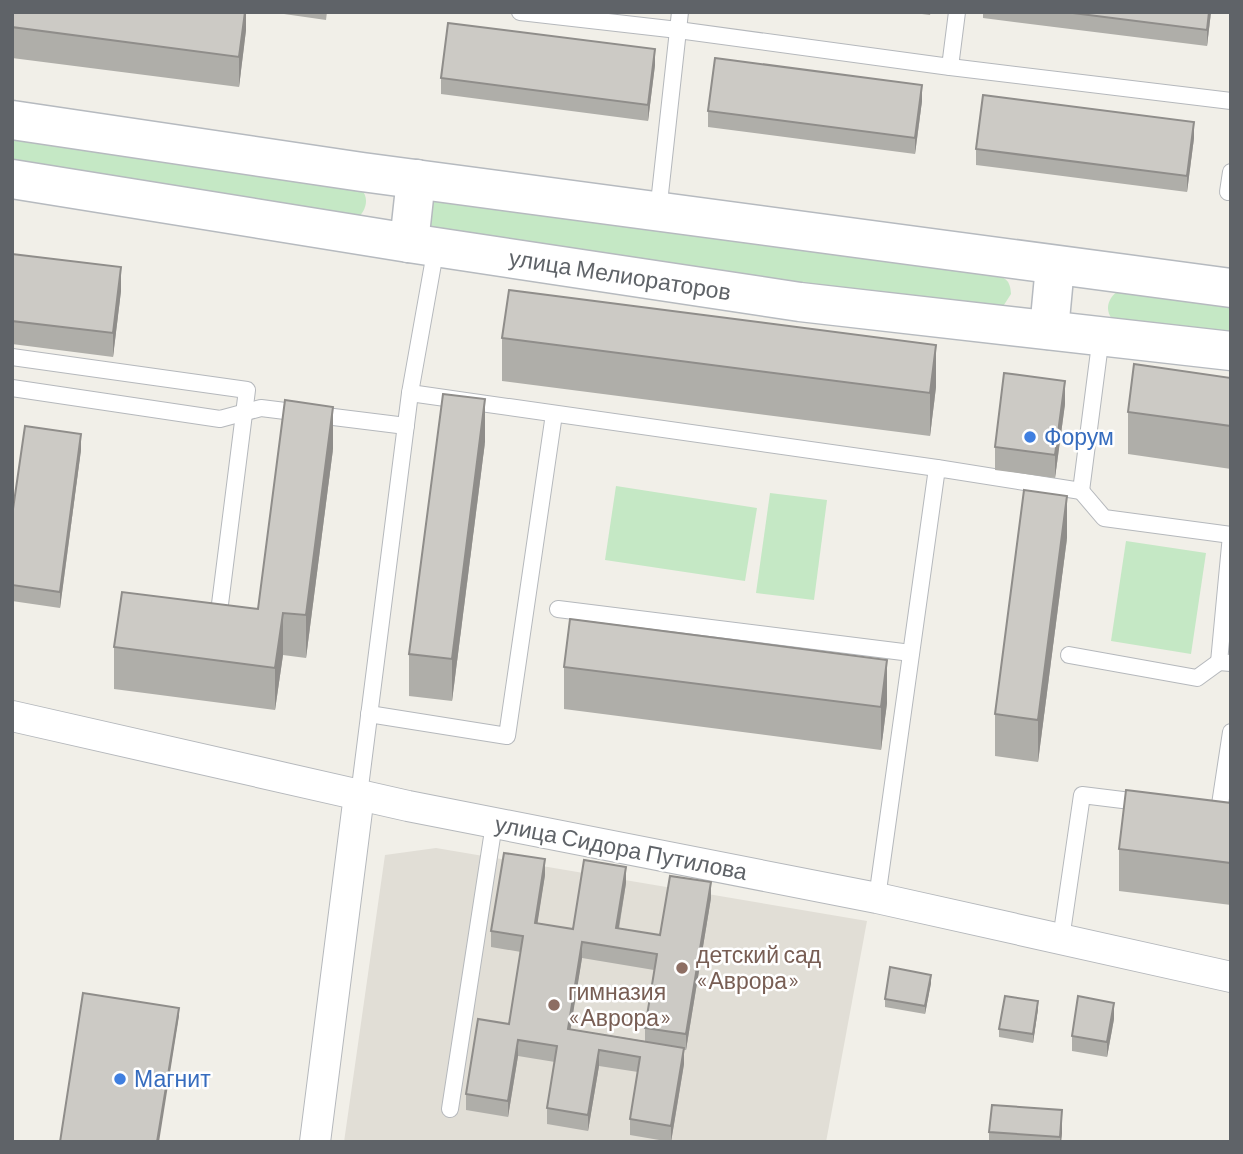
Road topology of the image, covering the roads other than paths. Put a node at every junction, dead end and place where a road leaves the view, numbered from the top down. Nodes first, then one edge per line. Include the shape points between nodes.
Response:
1 (520, 12) edge
2 (680, 12) edge
3 (957, 12) edge
4 (678, 30) junction
5 (950, 67) junction
6 (1231, 101) edge
7 (12, 120) edge
8 (1231, 172) edge
9 (12, 179) edge
10 (416, 179) junction
11 (1228, 192) dead end
12 (658, 212) junction
13 (422, 245) junction
14 (1055, 266) junction
15 (1231, 288) edge
16 (1049, 330) junction
17 (1101, 336) junction
18 (1231, 351) edge
19 (12, 357) edge
20 (12, 388) edge
21 (410, 393) junction
22 (243, 413) junction
23 (554, 414) junction
24 (406, 426) junction
25 (937, 468) junction
26 (1081, 491) junction
27 (1231, 535) edge
28 (195, 610) edge
29 (558, 610) dead end
30 (911, 653) junction
31 (1069, 655) dead end
32 (1225, 662) edge
33 (369, 714) junction
34 (12, 716) edge
35 (1231, 732) edge
36 (359, 795) junction
37 (1164, 805) edge
38 (1192, 808) edge
39 (494, 824) junction
40 (877, 898) junction
41 (1061, 939) junction
42 (1231, 977) edge
43 (450, 1108) dead end
44 (315, 1142) edge

1 - 4 lane
2 - 4 lane
3 - 5 lane
4 - 5 lane
4 - 12 lane
5 - 6 lane
7 - 10 street
8 - 11 lane
9 - 13 street, улица Мелиораторов
10 - 12 street
10 - 13 street
12 - 14 street
13 - 16 street, улица Мелиораторов via 800,302
13 - 21 lane
14 - 15 street
14 - 16 street
16 - 17 street, улица Мелиораторов
17 - 18 street, улица Мелиораторов
17 - 26 lane
19 - 22 lane via 247,390
20 - 22 lane via 220,419
21 - 23 lane
21 - 24 lane
22 - 24 lane via 261,408
22 - 28 lane via 219,612
23 - 25 lane
23 - 33 lane via 508,736
24 - 33 lane
25 - 26 lane
25 - 30 lane
26 - 27 lane via 1104,517
27 - 32 lane
29 - 30 lane
30 - 40 lane
31 - 32 lane via 1197,678
33 - 36 lane
34 - 36 street, улица Сидора Путилова
35 - 38 lane via 1219,811
36 - 39 street, улица Сидора Путилова
36 - 44 street
37 - 41 lane via 1082,795
39 - 40 street, улица Сидора Путилова
39 - 43 lane
40 - 41 street, улица Сидора Путилова
41 - 42 street, улица Сидора Путилова

